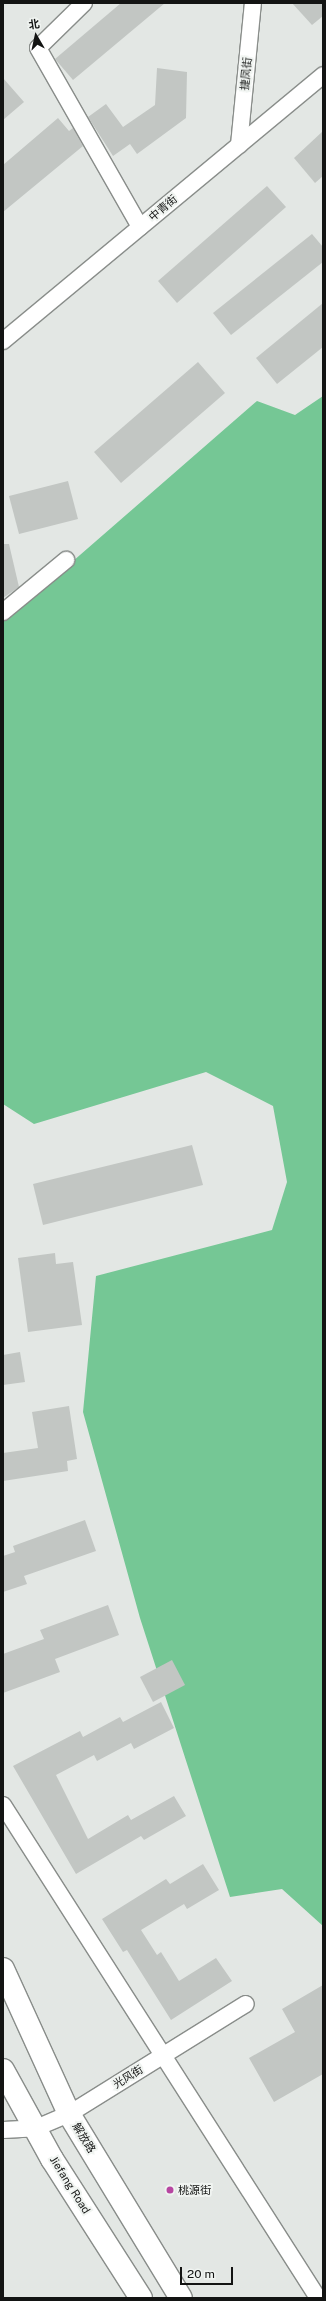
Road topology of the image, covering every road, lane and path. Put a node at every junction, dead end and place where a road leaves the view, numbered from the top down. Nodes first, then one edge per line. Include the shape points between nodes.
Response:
1 (84, 3) edge
2 (253, 3) edge
3 (323, 75) edge
4 (239, 145) junction
5 (140, 227) junction
6 (3, 341) edge
7 (66, 560) dead end
8 (3, 612) edge
9 (3, 1805) edge
10 (3, 1969) edge
11 (246, 2004) dead end
12 (162, 2056) junction
13 (3, 2070) edge
14 (70, 2114) junction
15 (36, 2128) junction
16 (3, 2130) edge
17 (141, 2298) edge
18 (181, 2298) edge
19 (318, 2298) edge

1 - 5 street via 38,48
2 - 4 street, 捷凤街
3 - 4 street, 中青街
4 - 5 street, 中青街
5 - 6 street, 中青街
7 - 8 street
9 - 12 street
10 - 14 main road, 解放路
11 - 12 street, 光风街
12 - 14 street, 光风街
12 - 19 street
13 - 15 main road, Jiefang Road
14 - 15 street, 光风街
14 - 18 main road, 解放路
15 - 16 street, 光风街
15 - 17 main road, Jiefang Road via 52,2159

